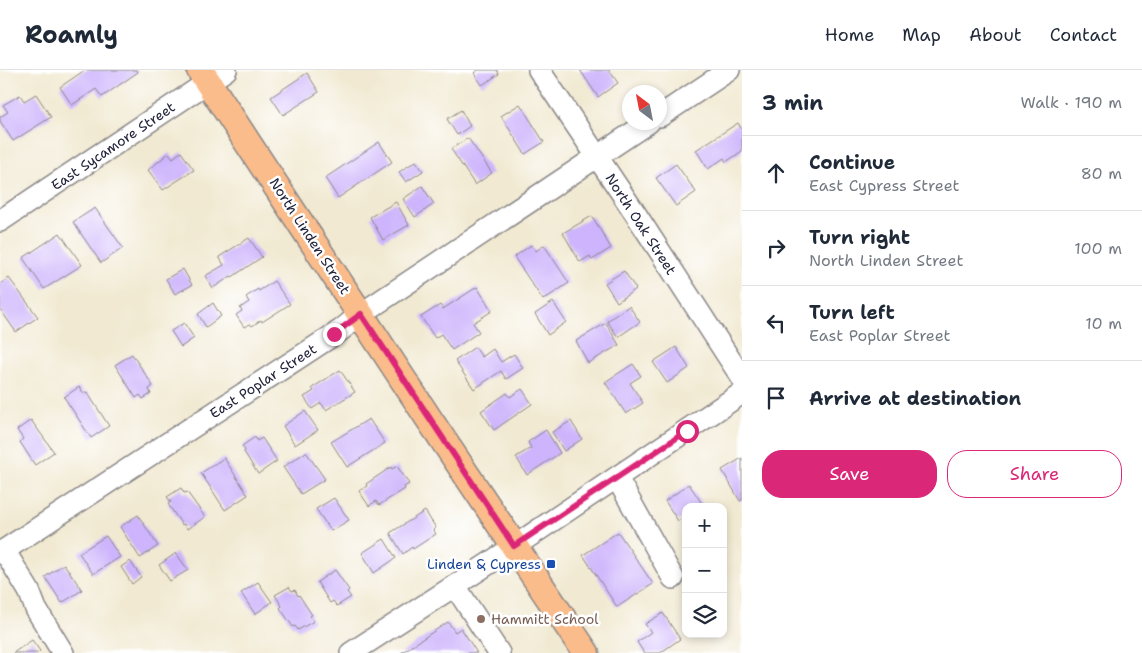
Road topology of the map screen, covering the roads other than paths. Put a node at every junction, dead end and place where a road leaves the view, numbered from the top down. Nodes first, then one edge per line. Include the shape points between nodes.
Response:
1 (539, 70) edge
2 (729, 70) edge
3 (211, 74) edge
4 (667, 111) edge
5 (637, 130) edge
6 (597, 157) junction
7 (0, 221) edge
8 (361, 314) junction
9 (742, 378) edge
10 (742, 393) edge
11 (617, 478) junction
12 (514, 546) junction
13 (2, 552) edge
14 (673, 578) dead end
15 (455, 586) junction
16 (359, 651) edge
17 (584, 652) edge
18 (63, 653) edge
19 (499, 653) edge

1 - 6 street, North Oak Street
2 - 4 street
3 - 7 street, East Sycamore Street
3 - 8 main road, North Linden Street
5 - 6 street, East Poplar Street
6 - 8 street, East Poplar Street
6 - 9 street, North Oak Street
8 - 12 main road, North Linden Street
8 - 13 street, East Poplar Street
10 - 11 street
11 - 12 street
11 - 14 street
12 - 15 street
12 - 17 main road, North Linden Street
13 - 18 street via 29,591 36,609
15 - 16 street
15 - 19 street

